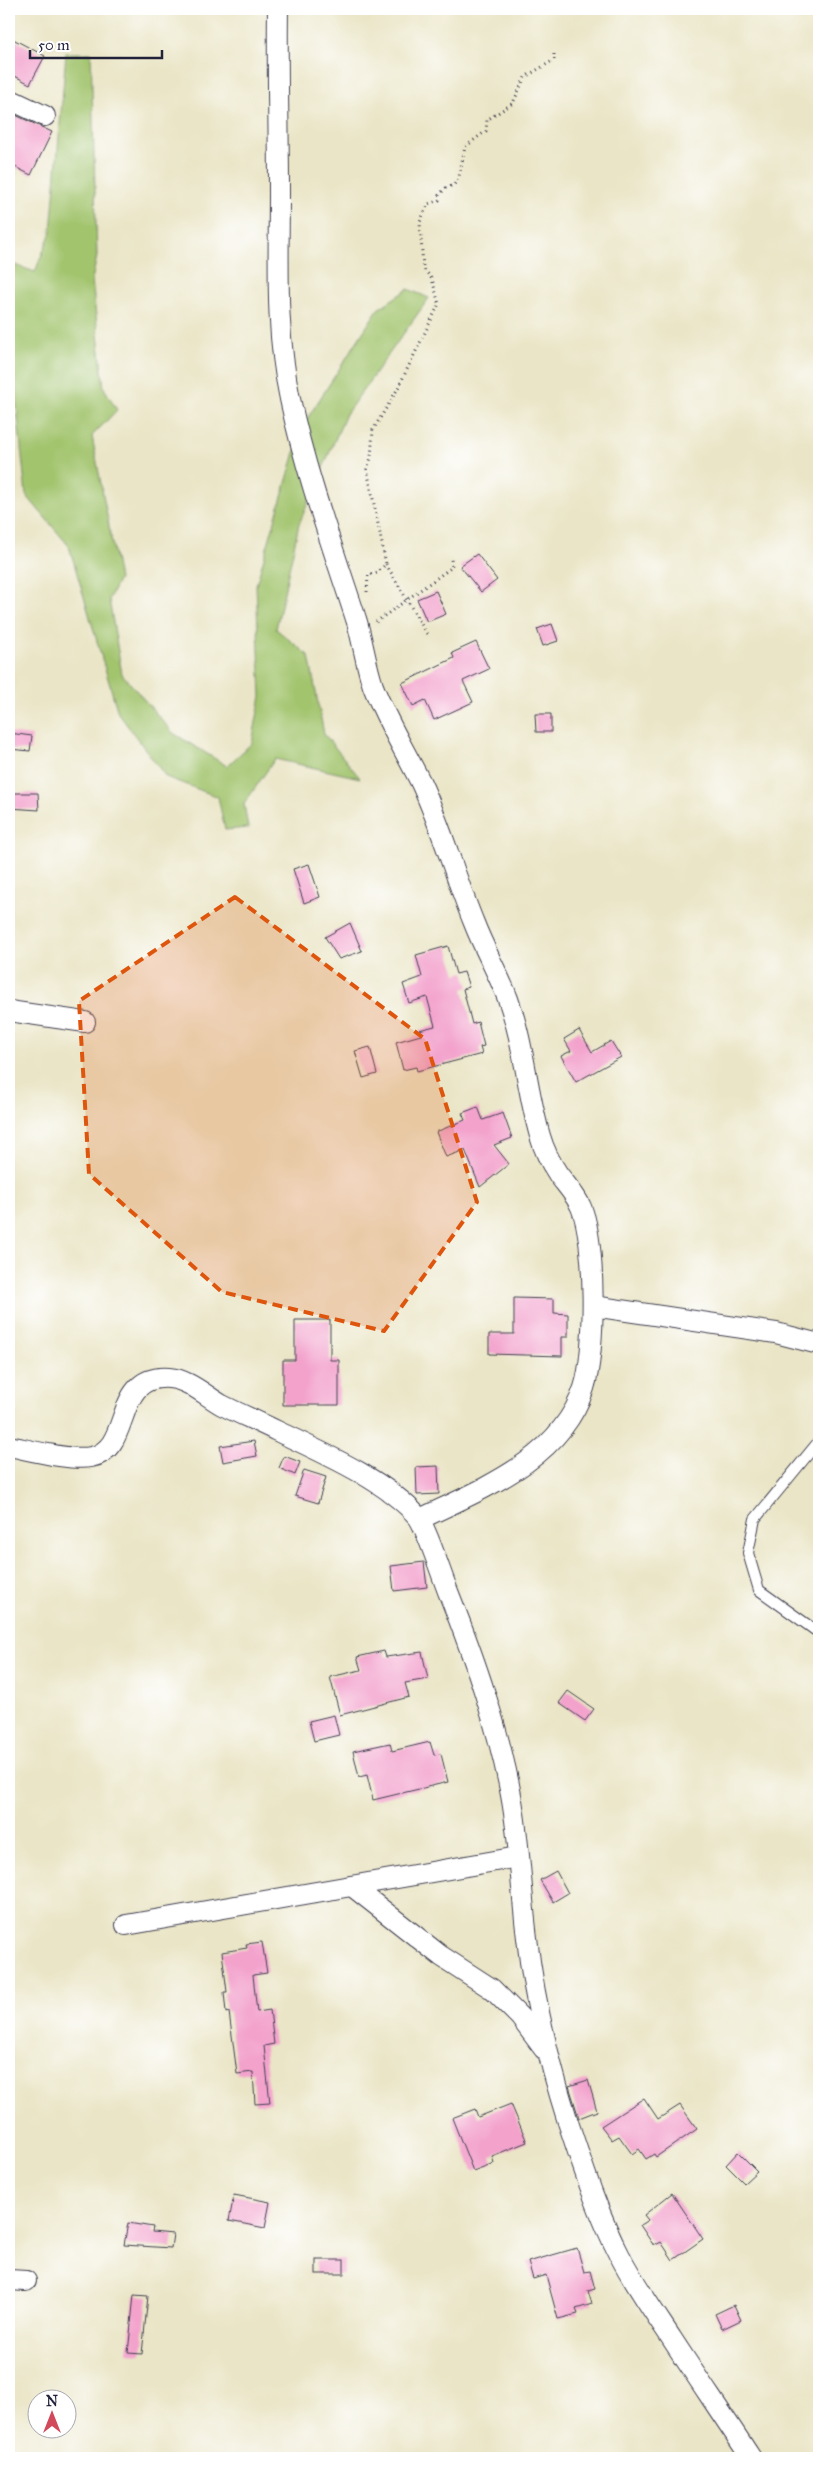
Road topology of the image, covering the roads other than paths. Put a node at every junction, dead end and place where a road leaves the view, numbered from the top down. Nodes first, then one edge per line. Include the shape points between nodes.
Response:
1 (278, 9) edge
2 (9, 98) edge
3 (45, 116) dead end
4 (9, 1011) edge
5 (85, 1022) dead end
6 (593, 1306) junction
7 (819, 1344) edge
8 (819, 1441) edge
9 (9, 1446) edge
10 (420, 1519) junction
11 (819, 1634) edge
12 (518, 1857) junction
13 (352, 1886) junction
14 (126, 1925) dead end
15 (548, 2054) junction
16 (752, 2458) edge

1 - 6 street via 279,332 290,401 373,684 443,834 474,923 509,1001 529,1094 548,1158 572,1190 587,1220
2 - 3 street
4 - 5 street
6 - 7 street via 776,1333
6 - 10 street via 584,1389 556,1437 537,1455 487,1487
8 - 11 lane via 755,1519 748,1553 759,1590
9 - 10 street via 78,1457 100,1454 117,1434 134,1390 143,1383 169,1378 184,1382 221,1404 337,1460 389,1492
10 - 12 street via 465,1633 496,1724 512,1799
12 - 13 street
12 - 15 street via 527,1941
13 - 14 street
13 - 15 street via 441,1956 492,1989 520,2017
15 - 16 street via 569,2125 620,2256

